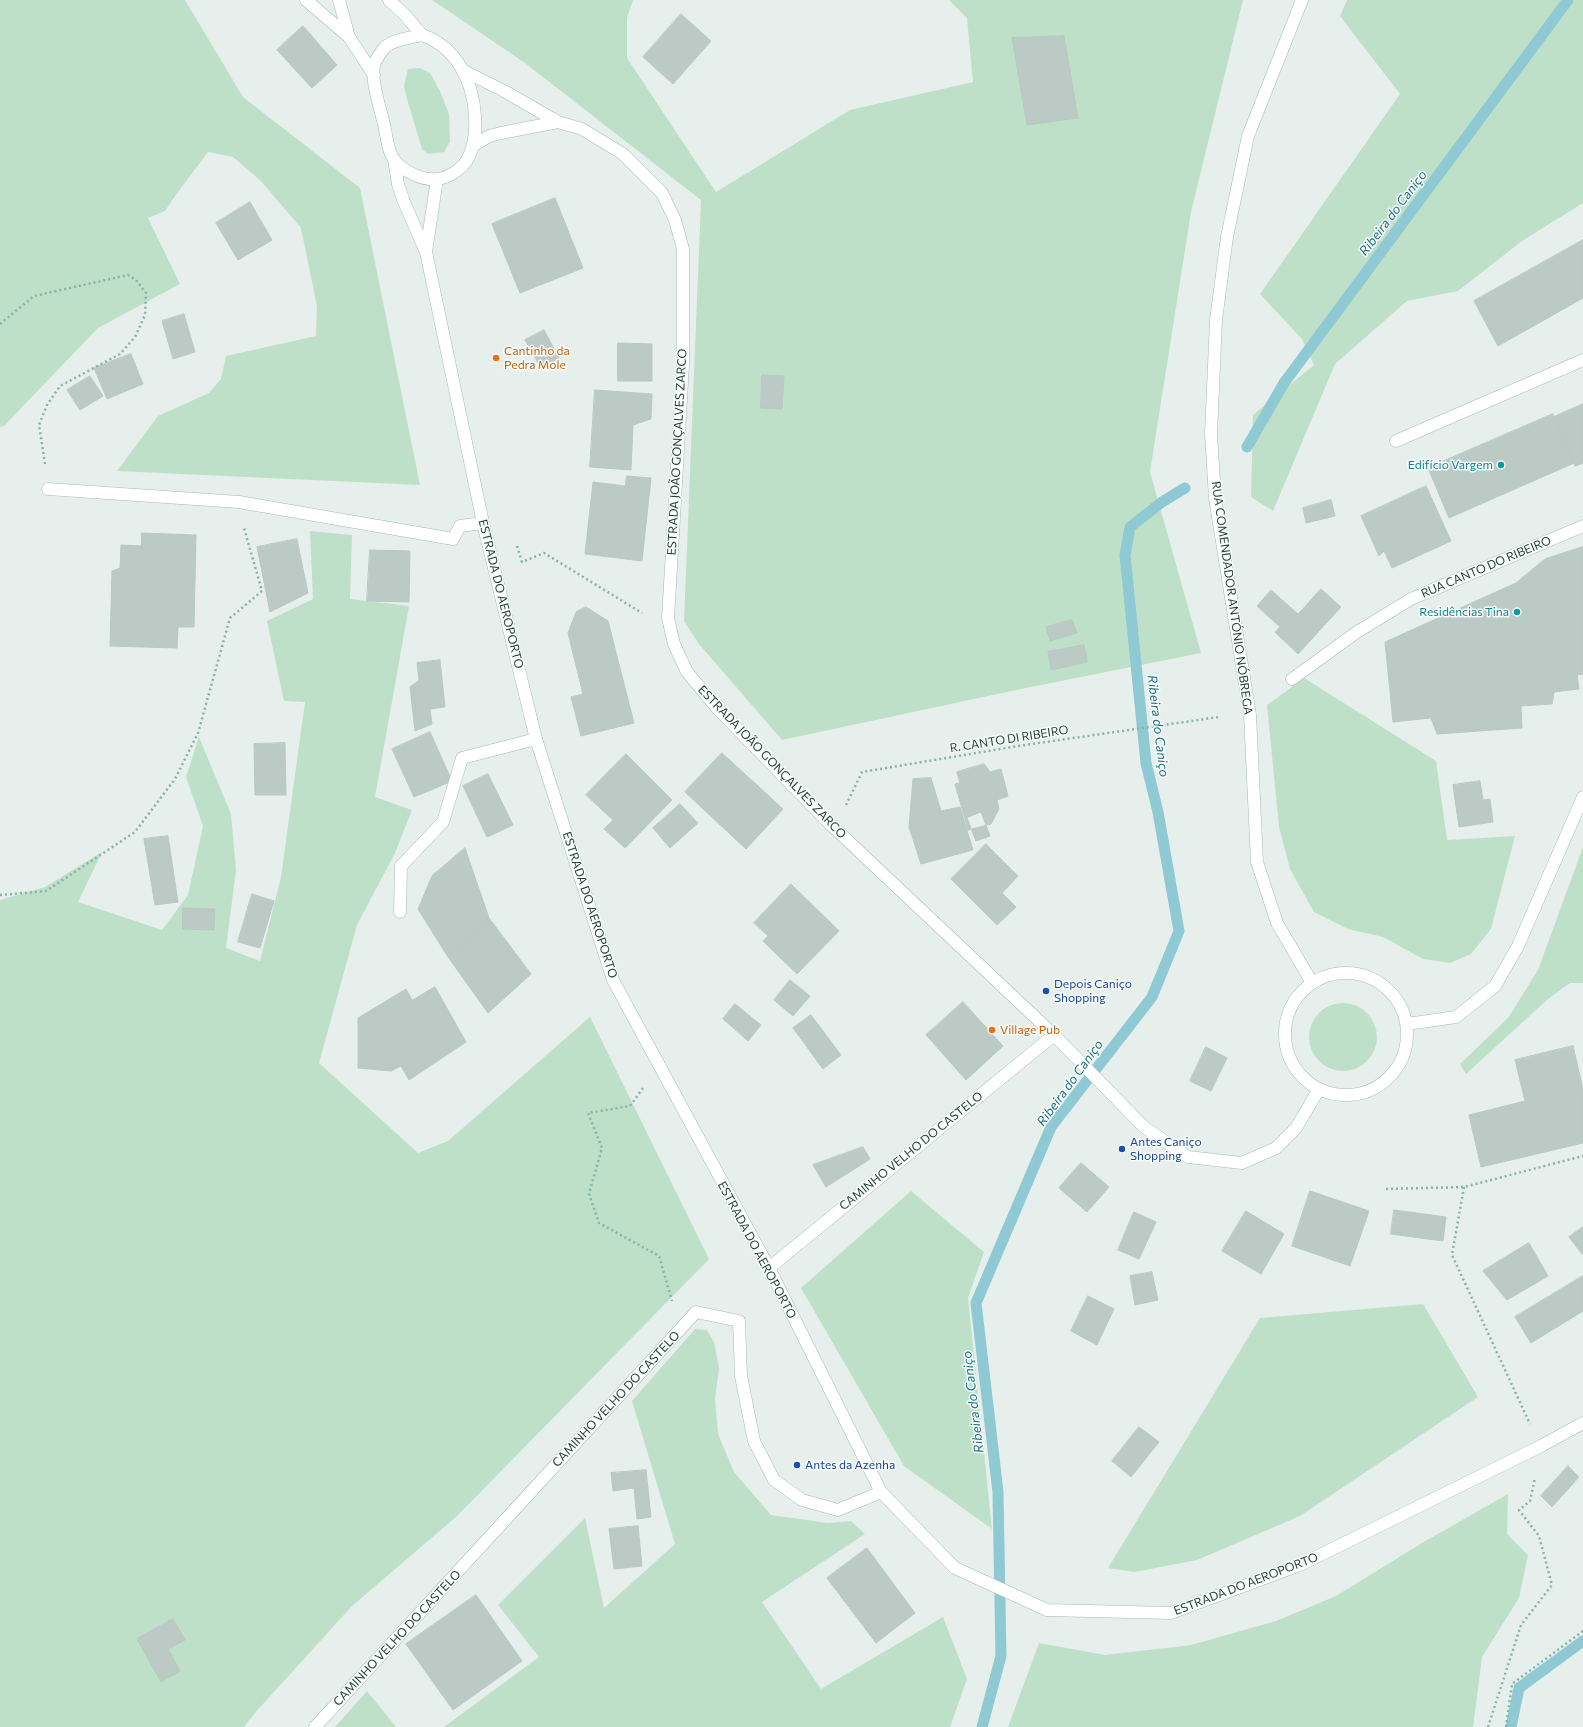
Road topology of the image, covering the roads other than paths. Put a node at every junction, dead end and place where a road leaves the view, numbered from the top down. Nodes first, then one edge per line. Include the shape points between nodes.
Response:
1 (339, 0) edge
2 (389, 0) edge
3 (1302, 0) edge
4 (310, 2) edge
5 (422, 36) junction
6 (349, 37) junction
7 (464, 71) junction
8 (374, 75) junction
9 (558, 122) junction
10 (473, 146) junction
11 (394, 159) junction
12 (437, 179) junction
13 (426, 252) junction
14 (1583, 360) edge
15 (1396, 441) dead end
16 (48, 489) road end
17 (483, 523) junction
18 (1583, 526) edge
19 (1292, 679) dead end
20 (536, 739) junction
21 (1583, 796) edge
22 (400, 912) dead end
23 (1311, 981) junction
24 (1407, 1024) junction
25 (1054, 1035) junction
26 (1319, 1089) junction
27 (769, 1268) junction
28 (1583, 1423) edge
29 (881, 1492) junction
30 (315, 1727) edge

1 - 6 street
2 - 5 street
3 - 23 street, RUA COMENDADOR ANTÓNIO NÓBREGA via 1248,136 1227,237 1216,320 1211,434 1215,498 1250,715 1257,862 1277,923
4 - 6 street
5 - 7 street via 435,40 446,49
5 - 8 street via 400,40 386,47 375,63
6 - 8 street
7 - 9 street, ESTRADA JOÃO GONÇALVES ZARCO
7 - 10 street via 472,90 476,132
8 - 11 street via 388,146
9 - 10 street, ESTRADA JOÃO GONÇALVES ZARCO via 489,136
9 - 25 street, ESTRADA JOÃO GONÇALVES ZARCO via 582,129 623,154 662,193 675,220 683,249 683,365 668,618 674,644 687,672 717,708 829,823
10 - 12 street via 467,161 458,170
11 - 12 street via 405,170
11 - 13 street, ESTRADA DO AEROPORTO via 404,202
12 - 13 street, ESTRADA DO AEROPORTO
13 - 17 street, ESTRADA DO AEROPORTO
14 - 15 street
16 - 17 street via 239,502 453,539 460,526
17 - 20 street, ESTRADA DO AEROPORTO
18 - 19 street, RUA CANTO DO RIBEIRO via 1411,599 1357,632
20 - 22 street via 462,758 443,822 400,866
20 - 27 street, ESTRADA DO AEROPORTO via 613,980
21 - 24 street via 1518,946 1495,986 1456,1017
23 - 24 street via 1333,974 1356,974 1378,982 1395,998
23 - 26 street via 1294,1000 1284,1024 1286,1050 1299,1073
24 - 26 street via 1407,1041 1400,1063 1385,1081 1365,1092 1342,1095
25 - 26 street, ESTRADA JOÃO GONÇALVES ZARCO via 1144,1127 1188,1157 1242,1163 1276,1148 1296,1128
25 - 27 street, CAMINHO VELHO DO CASTELO
27 - 29 street, ESTRADA DO AEROPORTO
28 - 29 street, ESTRADA DO AEROPORTO via 1300,1566 1171,1613 1047,1610 955,1568
29 - 30 street, CAMINHO VELHO DO CASTELO via 838,1510 802,1500 774,1480 754,1441 741,1376 739,1321 696,1312

